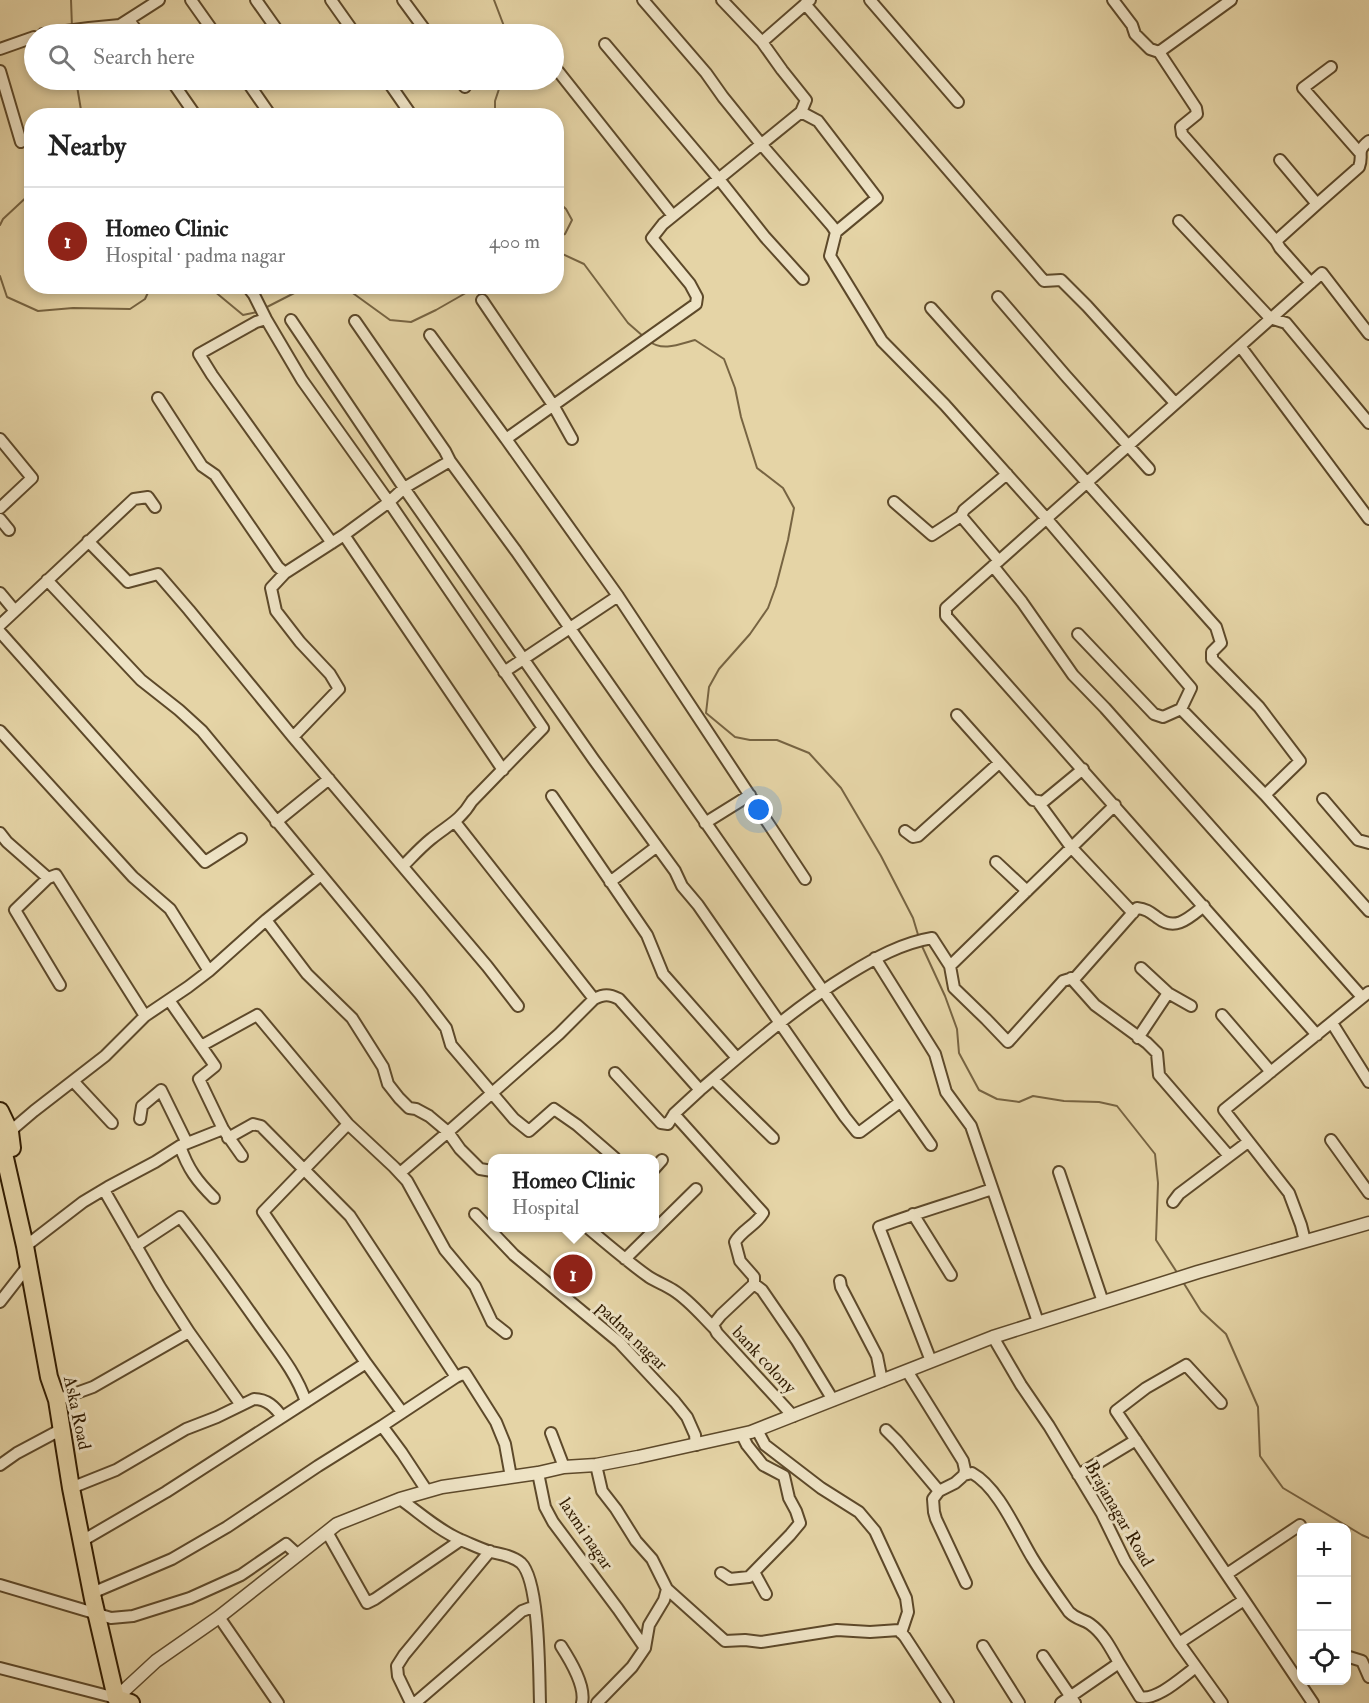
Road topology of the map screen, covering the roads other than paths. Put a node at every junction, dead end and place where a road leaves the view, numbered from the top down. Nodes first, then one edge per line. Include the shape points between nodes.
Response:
1 (159, 0) edge
2 (191, 0) edge
3 (256, 0) edge
4 (331, 0) edge
5 (403, 0) edge
6 (643, 0) edge
7 (722, 0) edge
8 (870, 0) edge
9 (1113, 0) edge
10 (1231, 0) edge
11 (807, 2) edge
12 (129, 20) junction
13 (122, 24) edge
14 (132, 24) edge
15 (208, 24) edge
16 (273, 24) edge
17 (348, 24) edge
18 (421, 24) edge
19 (24, 41) edge
20 (762, 42) junction
21 (605, 44) dead end
22 (0, 49) edge
23 (1158, 52) junction
24 (1331, 67) dead end
25 (0, 71) edge
26 (564, 79) edge
27 (178, 90) edge
28 (253, 90) edge
29 (394, 90) edge
30 (958, 102) dead end
31 (190, 108) edge
32 (265, 108) edge
33 (406, 108) edge
34 (801, 112) junction
35 (1369, 141) edge
36 (21, 142) dead end
37 (762, 144) junction
38 (1360, 153) junction
39 (1280, 160) dead end
40 (719, 179) junction
41 (1317, 204) junction
42 (673, 216) junction
43 (1179, 220) dead end
44 (836, 232) junction
45 (1276, 241) junction
46 (803, 279) dead end
47 (1311, 283) junction
48 (253, 294) edge
49 (999, 297) dead end
50 (482, 300) dead end
51 (931, 308) dead end
52 (1271, 318) junction
53 (266, 319) junction
54 (291, 320) dead end
55 (355, 321) dead end
56 (1369, 334) edge
57 (430, 335) dead end
58 (1240, 346) junction
59 (158, 398) dead end
60 (1174, 404) junction
61 (553, 405) junction
62 (1369, 423) edge
63 (0, 439) edge
64 (506, 439) junction
65 (572, 439) dead end
66 (1129, 445) junction
67 (450, 461) junction
68 (1149, 469) dead end
69 (1007, 474) junction
70 (1086, 483) junction
71 (404, 488) junction
72 (389, 502) junction
73 (894, 502) dead end
74 (155, 507) dead end
75 (0, 508) edge
76 (961, 516) junction
77 (1368, 517) edge
78 (1046, 518) junction
79 (0, 519) edge
80 (9, 530) dead end
81 (344, 535) junction
82 (88, 541) junction
83 (332, 543) junction
84 (996, 563) junction
85 (285, 573) junction
86 (47, 580) junction
87 (0, 593) edge
88 (618, 596) junction
89 (15, 611) junction
90 (0, 625) edge
91 (570, 628) junction
92 (0, 632) edge
93 (1078, 633) dead end
94 (524, 659) junction
95 (504, 672) junction
96 (1181, 708) junction
97 (957, 715) dead end
98 (0, 731) edge
99 (293, 737) junction
100 (999, 763) junction
101 (1083, 769) junction
102 (502, 770) junction
103 (329, 779) junction
104 (750, 795) junction
105 (1265, 795) junction
106 (552, 796) dead end
107 (1323, 799) dead end
108 (1038, 802) junction
109 (1115, 805) junction
110 (276, 822) junction
111 (455, 822) junction
112 (705, 823) junction
113 (905, 831) dead end
114 (0, 833) edge
115 (241, 839) dead end
116 (1369, 843) edge
117 (656, 847) junction
118 (1071, 847) junction
119 (996, 862) dead end
120 (403, 866) junction
121 (321, 875) junction
122 (48, 878) junction
123 (805, 879) dead end
124 (610, 882) junction
125 (1027, 891) junction
126 (1204, 906) junction
127 (1369, 911) edge
128 (1133, 913) junction
129 (266, 920) junction
130 (875, 958) junction
131 (950, 966) junction
132 (1141, 968) dead end
133 (209, 971) junction
134 (1071, 978) junction
135 (60, 985) dead end
136 (822, 990) junction
137 (1168, 993) junction
138 (1366, 994) edge
139 (594, 999) junction
140 (169, 1000) junction
141 (518, 1006) dead end
142 (1191, 1006) dead end
143 (1222, 1015) dead end
144 (145, 1016) junction
145 (1332, 1023) junction
146 (779, 1024) junction
147 (1317, 1035) junction
148 (1138, 1038) junction
149 (201, 1046) junction
150 (737, 1058) junction
151 (1271, 1072) junction
152 (615, 1073) dead end
153 (713, 1079) junction
154 (73, 1081) junction
155 (1369, 1082) edge
156 (700, 1090) junction
157 (493, 1093) junction
158 (900, 1102) junction
159 (0, 1111) edge
160 (674, 1114) junction
161 (140, 1119) dead end
162 (112, 1123) dead end
163 (348, 1124) junction
164 (448, 1132) junction
165 (225, 1134) junction
166 (3, 1137) edge
167 (773, 1138) dead end
168 (1331, 1140) dead end
169 (1248, 1142) junction
170 (184, 1145) junction
171 (931, 1145) dead end
172 (609, 1154) edge
173 (242, 1156) dead end
174 (1229, 1156) junction
175 (662, 1160) dead end
176 (659, 1163) edge
177 (304, 1169) junction
178 (488, 1170) edge
179 (400, 1173) junction
180 (1059, 1173) dead end
181 (696, 1189) dead end
182 (992, 1189) junction
183 (104, 1190) junction
184 (1369, 1193) edge
185 (214, 1198) dead end
186 (1173, 1202) dead end
187 (475, 1214) dead end
188 (913, 1214) junction
189 (1369, 1222) edge
190 (659, 1225) edge
191 (488, 1228) edge
192 (492, 1232) edge
193 (594, 1232) edge
194 (652, 1232) edge
195 (1305, 1241) junction
196 (31, 1242) junction
197 (136, 1246) junction
198 (625, 1259) junction
199 (28, 1266) junction
200 (951, 1275) dead end
201 (840, 1281) dead end
202 (754, 1284) junction
203 (0, 1302) edge
204 (1103, 1302) junction
205 (1038, 1322) junction
206 (714, 1326) junction
207 (189, 1332) junction
208 (506, 1333) dead end
209 (993, 1337) junction
210 (931, 1361) junction
211 (366, 1363) junction
212 (907, 1371) junction
213 (456, 1377) junction
214 (882, 1381) junction
215 (57, 1400) junction
216 (833, 1400) junction
217 (306, 1402) junction
218 (1221, 1403) dead end
219 (241, 1405) junction
220 (402, 1412) junction
221 (793, 1416) junction
222 (282, 1417) junction
223 (382, 1426) junction
224 (62, 1429) junction
225 (757, 1430) junction
226 (886, 1430) dead end
227 (551, 1433) dead end
228 (742, 1435) junction
229 (1136, 1440) junction
230 (696, 1445) junction
231 (0, 1465) edge
232 (596, 1465) junction
233 (564, 1467) junction
234 (538, 1473) junction
235 (963, 1475) junction
236 (1078, 1475) junction
237 (511, 1477) junction
238 (71, 1488) junction
239 (427, 1491) junction
240 (939, 1491) junction
241 (400, 1499) junction
242 (1297, 1527) edge
243 (327, 1532) junction
244 (461, 1540) junction
245 (82, 1541) junction
246 (490, 1551) junction
247 (297, 1555) junction
248 (721, 1572) dead end
249 (754, 1572) junction
250 (1227, 1574) junction
251 (966, 1583) dead end
252 (0, 1585) edge
253 (667, 1589) junction
254 (92, 1593) junction
255 (766, 1594) dead end
256 (1244, 1600) junction
257 (534, 1608) junction
258 (97, 1614) junction
259 (219, 1617) junction
260 (902, 1633) junction
261 (1179, 1643) junction
262 (561, 1646) dead end
263 (983, 1646) dead end
264 (645, 1648) junction
265 (1043, 1656) dead end
266 (1365, 1661) edge
267 (1119, 1663) junction
268 (1196, 1667) junction
269 (0, 1668) edge
270 (1297, 1671) edge
271 (1369, 1677) edge
272 (1304, 1685) edge
273 (124, 1700) edge
274 (1073, 1700) edge
275 (1148, 1701) edge
276 (278, 1703) edge
277 (413, 1703) edge
278 (540, 1703) edge
279 (582, 1703) edge
280 (597, 1703) edge
281 (948, 1703) edge
282 (1019, 1703) edge
283 (1061, 1703) edge
284 (1222, 1703) edge
285 (1313, 1703) edge

1 - 12 street
2 - 15 street
3 - 16 street
4 - 17 street
5 - 18 street
6 - 37 street
7 - 20 street
8 - 30 street
9 - 23 street via 1135,34
10 - 23 street
11 - 20 street
11 - 60 street via 1044,281 1061,280
12 - 13 street
12 - 14 street
19 - 22 street
20 - 34 street via 806,100
21 - 40 street
23 - 45 street via 1196,108 1197,114 1180,127 1182,134
24 - 38 street via 1303,88
25 - 36 street
26 - 42 street
27 - 31 street
28 - 32 street
29 - 33 street
34 - 37 street
34 - 44 street via 818,122 877,198
35 - 38 street
37 - 40 street
37 - 44 street
38 - 41 street via 1359,167
39 - 41 street
40 - 42 street
40 - 46 street
41 - 45 street
42 - 61 street via 652,238 690,284 696,304
43 - 52 street
44 - 69 street via 830,256 882,341
45 - 47 street
47 - 52 street
47 - 56 street via 1322,273
48 - 53 street
49 - 66 street
50 - 61 street
51 - 70 street
52 - 58 street
52 - 62 street via 1286,323
53 - 72 street via 302,380
53 - 83 street via 199,354
54 - 71 street
55 - 67 street
57 - 64 street
58 - 60 street
58 - 77 street
59 - 85 street via 202,466 215,476
60 - 66 street
61 - 64 street
61 - 65 street
63 - 75 street via 32,478
64 - 88 street
66 - 68 street
66 - 70 street
67 - 71 street
67 - 91 street
69 - 76 street
69 - 78 street
70 - 78 street
70 - 105 street via 1216,627 1221,643 1212,652 1212,659 1259,707 1300,761
71 - 72 street
71 - 94 street
72 - 81 street
72 - 95 street
73 - 76 street via 932,535
74 - 82 street via 148,496 134,499
76 - 84 street
78 - 84 street
78 - 96 street via 1191,688
79 - 80 street
81 - 83 street
81 - 102 street
82 - 86 street
82 - 99 street via 128,582 158,574
83 - 85 street
84 - 101 street via 946,608 946,616
84 - 138 street via 1073,675
85 - 99 street via 271,588 276,611 339,689
86 - 89 street
86 - 110 street via 141,680 202,731
87 - 89 street
88 - 91 street
88 - 104 street
89 - 90 street
91 - 94 street
91 - 112 street
92 - 115 street via 205,862
93 - 96 street via 1154,714 1163,717
94 - 95 street
94 - 117 street
95 - 102 street via 543,728
96 - 105 street
97 - 100 street
98 - 133 street via 133,877 170,909
99 - 103 street
100 - 108 street
100 - 113 street via 918,836
101 - 108 street
101 - 109 street
102 - 111 street
103 - 110 street
103 - 120 street
104 - 112 street
104 - 123 street
105 - 127 street
106 - 124 street
107 - 116 street via 1359,840
108 - 118 street
109 - 118 street
109 - 126 street
110 - 121 street
111 - 120 street
111 - 139 street
112 - 136 street
114 - 122 street
117 - 124 street
117 - 146 street
118 - 125 street
118 - 128 street
119 - 125 street
120 - 141 street
121 - 129 street
121 - 157 street via 419,993 446,1028 452,1045
122 - 135 street via 15,910
122 - 144 street via 56,875
124 - 150 street via 647,935 663,974
125 - 131 street
126 - 128 street via 1184,921 1171,925 1146,909 1137,908
126 - 147 street
128 - 134 street
129 - 133 street
129 - 164 street via 307,974 352,1018 399,1098
130 - 131 street via 913,941 932,938
130 - 136 street
130 - 182 street via 935,1054 946,1092 971,1126
131 - 134 street via 954,988 1008,1042 1063,981
132 - 137 street
133 - 140 street
134 - 148 street via 1095,1005
136 - 146 street
136 - 158 street
137 - 142 street
137 - 148 street
138 - 145 street
139 - 156 street via 609,994 619,999
139 - 157 street
140 - 144 street
140 - 149 street
143 - 151 street
144 - 154 street
145 - 147 street
145 - 155 street
146 - 150 street
146 - 158 street via 858,1132
147 - 151 street
148 - 174 street via 1157,1053 1159,1075
149 - 163 street via 257,1015
149 - 165 street via 216,1066 199,1079
150 - 153 street
151 - 169 street via 1224,1110
152 - 160 street via 661,1123 668,1124
153 - 156 street
153 - 167 street
154 - 162 street
154 - 166 street
156 - 160 street
157 - 164 street
157 - 172 street via 529,1131 554,1109
158 - 171 street
159 - 166 highway
160 - 202 street via 763,1213 735,1242 740,1261
161 - 170 street via 142,1106 161,1090
163 - 177 street
163 - 179 street
164 - 178 street via 480,1169
164 - 179 street
165 - 170 street
165 - 173 street
165 - 177 street via 258,1124
166 - 196 highway via 13,1155
166 - 199 highway, Aska Road
168 - 184 street
169 - 174 street
169 - 195 street via 1289,1193
170 - 183 street
170 - 185 street via 186,1164
174 - 186 street
175 - 176 street
177 - 211 street via 263,1212
177 - 213 street via 350,1216
179 - 208 street via 445,1250 475,1286 492,1322
180 - 204 street
181 - 190 street
182 - 188 street
182 - 205 street
183 - 196 street
183 - 197 street
187 - 191 street, padma nagar
188 - 200 street
188 - 210 street via 879,1227
189 - 195 street
192 - 230 street, padma nagar via 514,1255 619,1342 687,1417
193 - 198 street, bank colony
194 - 198 street
195 - 204 street
196 - 215 highway via 55,1368
197 - 207 street
197 - 217 street via 180,1217 275,1348 298,1382
198 - 206 street, bank colony via 672,1289
199 - 203 street
199 - 215 highway, Aska Road
201 - 214 street via 877,1356
202 - 206 street
202 - 216 street via 762,1290
204 - 205 street
205 - 209 street
206 - 221 street, bank colony
207 - 215 street via 93,1387
207 - 219 street
209 - 210 street
209 - 236 street, Brajanagar Road
210 - 212 street
211 - 217 street
211 - 220 street
212 - 214 street
212 - 235 street via 963,1461
213 - 220 street
213 - 237 street via 465,1373 496,1422 506,1444
214 - 216 street
215 - 224 highway, Aska Road
216 - 221 street
217 - 222 street
218 - 229 street via 1186,1365 1116,1411
219 - 222 street via 261,1399
219 - 238 street via 186,1429 116,1470
220 - 223 street
221 - 225 street
222 - 245 street
223 - 239 street
223 - 254 street via 209,1538 172,1559
224 - 231 street
224 - 238 highway, Aska Road
225 - 228 street
225 - 260 street via 765,1445 859,1512 875,1531 906,1598 908,1612
226 - 240 street
227 - 233 street
228 - 230 street
228 - 249 street via 763,1465 784,1476 800,1520
229 - 236 street
229 - 250 street
230 - 232 street
232 - 233 street
232 - 253 street via 602,1491 652,1559
233 - 234 street
234 - 237 street
234 - 264 street, laxmi nagar via 545,1507 553,1522
235 - 240 street
235 - 267 street via 972,1473 985,1482 1070,1612 1100,1632
236 - 261 street, Brajanagar Road via 1125,1561
237 - 239 street
238 - 245 highway, Aska Road
239 - 241 street
240 - 251 street via 933,1499 934,1512
241 - 243 street via 337,1524
241 - 244 street
242 - 250 street
243 - 244 street via 367,1603
243 - 247 street
244 - 246 street
245 - 254 highway, Aska Road
246 - 257 street via 509,1556 525,1568
246 - 277 street via 397,1666 398,1676
247 - 258 street via 286,1544 241,1575 190,1598 133,1616 111,1618
247 - 259 street
248 - 249 street via 730,1579 738,1579
249 - 255 street
250 - 256 street
252 - 258 street
253 - 260 street via 725,1641 761,1642 837,1630
253 - 264 street via 649,1624
254 - 258 highway, Aska Road
256 - 261 street
256 - 270 street
257 - 277 street via 522,1611
257 - 278 street
258 - 273 highway, Aska Road
259 - 273 street via 156,1662
259 - 276 street
260 - 281 street
261 - 268 street, Brajanagar Road
262 - 279 street via 573,1665
263 - 282 street
264 - 280 street
265 - 274 street
266 - 271 street
267 - 274 street
267 - 275 street via 1140,1697
268 - 275 street
268 - 284 street, Brajanagar Road
269 - 273 street
272 - 285 street
274 - 283 street

